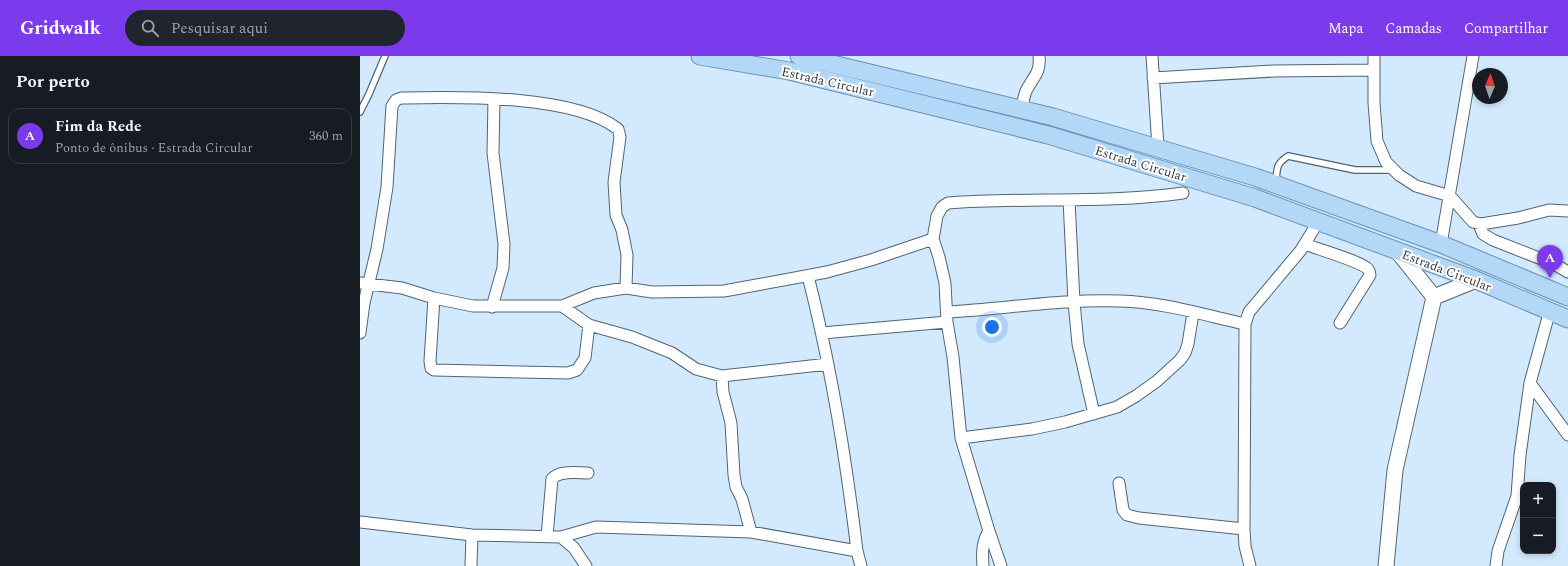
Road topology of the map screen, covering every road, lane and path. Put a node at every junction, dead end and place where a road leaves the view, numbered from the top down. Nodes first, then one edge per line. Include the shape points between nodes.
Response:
1 (385, 56) edge
2 (700, 56) edge
3 (799, 56) edge
4 (1039, 56) edge
5 (1152, 56) edge
6 (1374, 56) edge
7 (1473, 56) edge
8 (1374, 70) junction
9 (1153, 78) junction
10 (494, 99) junction
11 (1022, 109) junction
12 (360, 112) edge
13 (1158, 147) junction
14 (1394, 170) junction
15 (1276, 185) junction
16 (1183, 193) dead end
17 (1450, 196) junction
18 (1069, 200) junction
19 (1568, 210) edge
20 (1318, 222) junction
21 (1479, 224) junction
22 (933, 239) junction
23 (1305, 244) junction
24 (1441, 244) junction
25 (1398, 252) junction
26 (1568, 272) edge
27 (808, 276) junction
28 (1476, 280) junction
29 (365, 283) edge
30 (626, 288) junction
31 (1434, 297) junction
32 (1568, 297) edge
33 (434, 298) junction
34 (1074, 302) junction
35 (562, 306) junction
36 (492, 307) junction
37 (1550, 310) junction
38 (1193, 313) junction
39 (947, 317) junction
40 (1568, 319) edge
41 (1340, 323) dead end
42 (589, 324) junction
43 (1245, 324) junction
44 (360, 333) edge
45 (822, 333) junction
46 (828, 364) junction
47 (722, 376) junction
48 (1530, 383) junction
49 (1094, 414) junction
50 (1568, 435) edge
51 (961, 438) junction
52 (588, 473) dead end
53 (1119, 484) dead end
54 (360, 522) edge
55 (1244, 530) junction
56 (989, 531) junction
57 (751, 532) junction
58 (472, 535) junction
59 (547, 536) junction
60 (561, 537) junction
61 (857, 551) junction
62 (471, 566) edge
63 (586, 566) edge
64 (861, 566) edge
65 (983, 566) edge
66 (1001, 566) edge
67 (1250, 566) edge
68 (1386, 566) edge
69 (1496, 566) edge

1 - 12 lane
2 - 20 main road, Estrada Circular via 789,71 1048,134 1255,198
3 - 11 main road, Estrada Circular
4 - 11 street via 1040,64 1026,91
5 - 9 street
6 - 8 street
7 - 17 street
8 - 9 street via 1274,71
8 - 14 street via 1377,141 1386,162
9 - 13 street
10 - 29 street via 451,97 396,100 392,106 387,187 377,249
10 - 30 street via 567,107 599,117 618,129 620,137 614,182 616,215 627,255
10 - 36 street via 493,153 504,244 503,268
11 - 13 main road, Estrada Circular
13 - 15 main road, Estrada Circular
14 - 15 lane via 1355,170 1288,156 1277,166
14 - 17 street via 1416,186
15 - 24 main road, Estrada Circular
16 - 18 street via 1145,198
17 - 21 street via 1473,222
17 - 24 street
18 - 22 street via 948,203 937,216
18 - 34 street
19 - 21 street via 1549,210
20 - 23 street
20 - 25 main road, Estrada Circular
21 - 26 street via 1483,234 1494,240
22 - 27 street via 871,260
22 - 39 street via 945,282
23 - 41 street via 1358,264 1370,272
23 - 43 street via 1249,312
24 - 32 main road, Estrada Circular
25 - 28 main road, Estrada Circular
25 - 31 street
27 - 30 street via 724,291 652,292
27 - 45 street
28 - 31 street
28 - 37 main road, Estrada Circular
29 - 33 street via 402,288
29 - 44 street
30 - 35 street via 594,293
31 - 68 street via 1395,470
33 - 36 street
33 - 42 street via 430,361 434,370 568,373 577,370 585,358
34 - 38 street via 1147,303
34 - 39 street
34 - 49 street via 1078,344
35 - 36 street
35 - 42 street
37 - 40 main road, Estrada Circular
37 - 48 street
38 - 43 street
38 - 49 street via 1188,344 1180,360 1136,396 1117,407
39 - 45 street
39 - 51 street
42 - 47 street via 632,337 672,353 696,369
43 - 55 street
45 - 46 street
46 - 47 street
46 - 61 street via 839,415
47 - 57 street via 723,392 731,423 735,481
48 - 50 street
48 - 69 street via 1517,496 1498,550
49 - 51 street via 1032,429
51 - 56 street
52 - 59 street via 560,474 552,479
53 - 55 street via 1123,510 1127,515
54 - 58 street
55 - 67 street via 1244,546
56 - 65 street via 982,552
56 - 66 street
57 - 60 street via 596,527
57 - 61 street
58 - 59 street
58 - 62 street
59 - 60 street
60 - 63 street via 574,548
61 - 64 street

